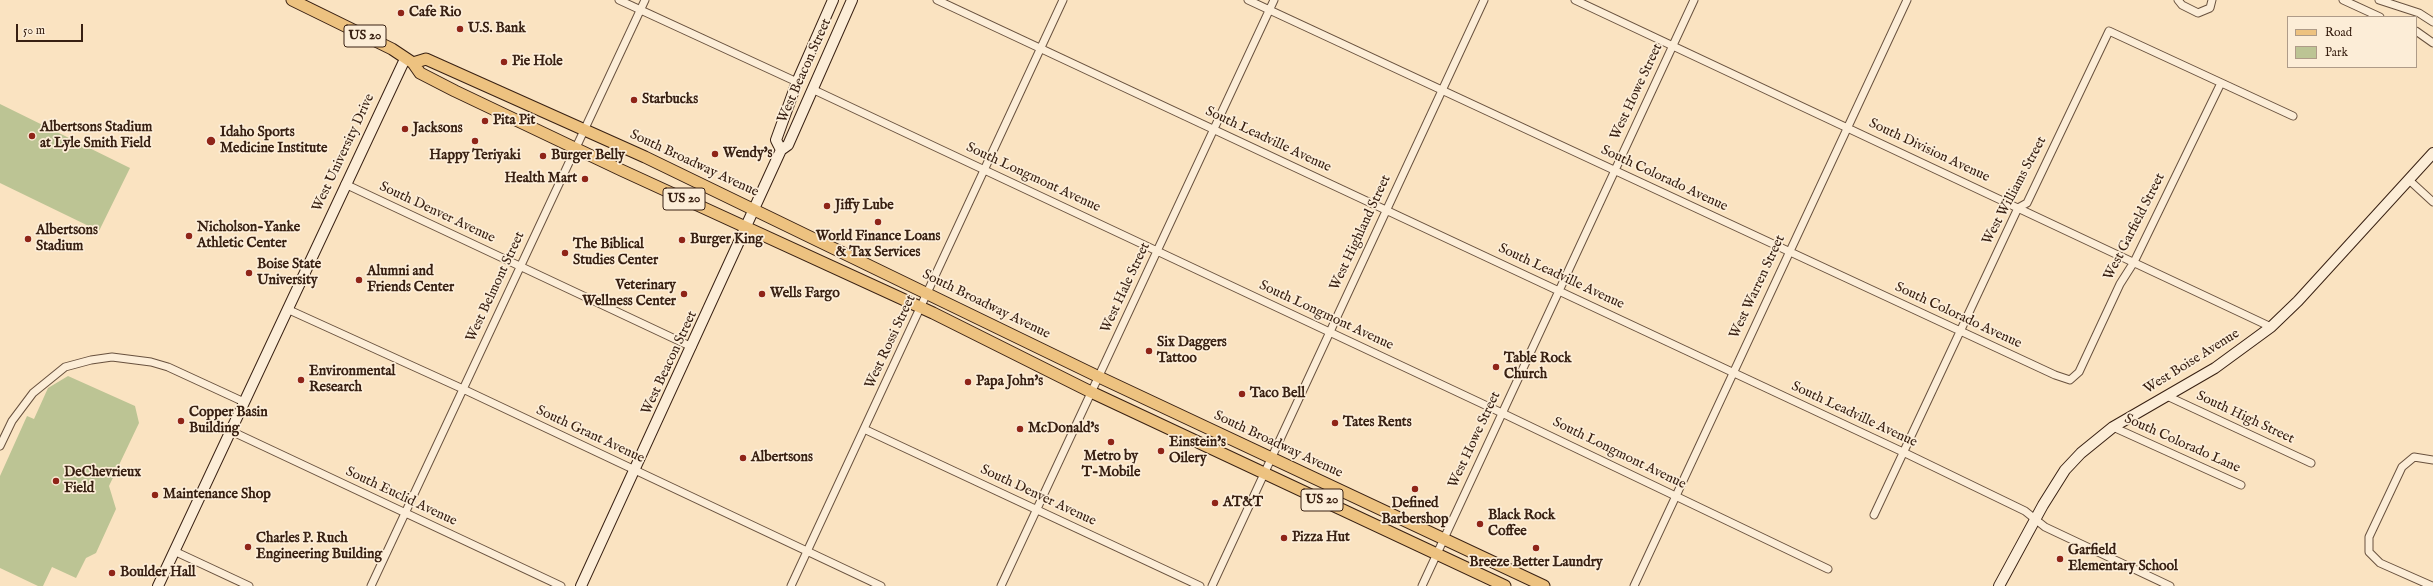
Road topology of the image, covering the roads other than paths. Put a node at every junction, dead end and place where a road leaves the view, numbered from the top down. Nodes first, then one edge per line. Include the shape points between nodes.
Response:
1 (292, 0) edge
2 (619, 0) edge
3 (645, 0) edge
4 (833, 0) edge
5 (852, 0) edge
6 (937, 0) edge
7 (1063, 0) edge
8 (1248, 0) edge
9 (1274, 0) edge
10 (1484, 0) edge
11 (1575, 0) edge
12 (1694, 0) edge
13 (1907, 0) edge
14 (2178, 0) edge
15 (2212, 0) edge
16 (2343, 0) edge
17 (2379, 0) edge
18 (639, 10) junction
19 (1269, 10) junction
20 (2378, 16) edge
21 (2433, 22) edge
22 (2417, 32) edge
23 (2433, 43) edge
24 (1673, 46) junction
25 (1042, 48) junction
26 (409, 61) junction
27 (797, 82) junction
28 (2221, 83) junction
29 (812, 89) junction
30 (1442, 90) junction
31 (2293, 116) dead end
32 (1847, 127) junction
33 (1214, 129) junction
34 (583, 130) junction
35 (575, 147) junction
36 (781, 150) junction
37 (2433, 153) edge
38 (985, 170) junction
39 (1615, 171) junction
40 (2409, 180) junction
41 (345, 184) junction
42 (2433, 202) edge
43 (2018, 208) junction
44 (756, 209) junction
45 (1387, 210) junction
46 (747, 228) junction
47 (1157, 251) junction
48 (1789, 252) junction
49 (2134, 262) junction
50 (520, 266) junction
51 (1559, 291) junction
52 (928, 293) junction
53 (921, 308) junction
54 (286, 309) junction
55 (2271, 327) junction
56 (1960, 331) junction
57 (1330, 332) junction
58 (692, 348) junction
59 (1733, 372) junction
60 (1099, 377) junction
61 (2070, 380) joint
62 (463, 389) junction
63 (1091, 392) junction
64 (2167, 396) junction
65 (244, 402) junction
66 (1502, 413) junction
67 (2113, 427) junction
68 (864, 429) junction
69 (231, 431) junction
70 (0, 446) edge
71 (1903, 452) junction
72 (1272, 458) junction
73 (2433, 460) edge
74 (2311, 463) dead end
75 (635, 471) junction
76 (1265, 473) junction
77 (2242, 485) dead end
78 (1676, 496) junction
79 (1037, 510) junction
80 (405, 514) junction
81 (1874, 515) dead end
82 (2035, 519) junction
83 (1444, 539) junction
84 (174, 551) junction
85 (808, 551) junction
86 (1436, 554) junction
87 (1828, 569) dead end
88 (158, 586) edge
89 (249, 586) edge
90 (371, 586) edge
91 (561, 586) edge
92 (581, 586) edge
93 (792, 586) edge
94 (881, 586) edge
95 (1001, 586) edge
96 (1200, 586) edge
97 (1212, 586) edge
98 (1422, 586) edge
99 (1504, 586) edge
100 (1544, 586) edge
101 (1634, 586) edge
102 (1999, 586) edge
103 (2170, 586) edge
104 (2432, 586) edge

1 - 26 main road, US 20 via 392,49
2 - 18 street
3 - 18 street, West Belmont Street
4 - 27 street, West Beacon Street
5 - 29 street, West Beacon Street
6 - 25 street, South Leadville Avenue
7 - 25 street, West Rossi Street
8 - 19 street, South Colorado Avenue
9 - 19 street, West Hale Street
10 - 30 street, West Highland Street
11 - 24 street, South Division Avenue
12 - 24 street, West Howe Street
13 - 32 street, West Warren Street
14 - 15 street via 2182,5 2198,13 2210,8
16 - 20 street
17 - 21 street via 2419,13
18 - 27 street
18 - 34 street, West Belmont Street
19 - 30 street, South Colorado Avenue
19 - 33 street, West Hale Street
22 - 23 street
24 - 32 street, South Division Avenue
24 - 39 street, West Howe Street
25 - 33 street, South Leadville Avenue
25 - 38 street, West Rossi Street
26 - 34 main road, South Broadway Avenue / US 20 via 426,59
26 - 35 main road, US 20 via 427,77
26 - 41 street, West University Drive
27 - 36 street, West Beacon Street via 776,140
28 - 31 street
28 - 43 street, West Williams Street via 2109,31 2027,203
28 - 49 street, West Garfield Street
29 - 36 street, West Beacon Street via 788,145
29 - 38 street, South Longmont Avenue
30 - 39 street, South Colorado Avenue
30 - 45 street, West Highland Street
32 - 43 street, South Division Avenue
32 - 48 street, West Warren Street
33 - 45 street, South Leadville Avenue
33 - 47 street, West Hale Street
34 - 35 street, West Belmont Street
34 - 44 main road, South Broadway Avenue / US 20
35 - 46 main road, US 20
35 - 50 street, West Belmont Street
36 - 44 street, West Beacon Street
37 - 40 street, West Boise Avenue
38 - 47 street, South Longmont Avenue
38 - 52 street, West Rossi Street
39 - 48 street, South Colorado Avenue
39 - 51 street, West Howe Street
40 - 42 street
40 - 55 street, West Boise Avenue
41 - 50 street, South Denver Avenue
41 - 54 street, West University Drive
43 - 49 street, South Division Avenue
43 - 56 street, West Williams Street
44 - 46 street, West Beacon Street
44 - 52 main road, South Broadway Avenue / US 20
45 - 51 street, South Leadville Avenue
45 - 57 street, West Highland Street
46 - 53 main road, US 20
46 - 58 street, West Beacon Street
47 - 57 street, South Longmont Avenue
47 - 60 street, West Hale Street
48 - 56 street, South Colorado Avenue
48 - 59 street, West Warren Street
49 - 55 street, South Division Avenue
49 - 61 street, West Garfield Street via 2120,284 2079,372
50 - 58 street, South Denver Avenue
50 - 62 street, West Belmont Street
51 - 59 street, South Leadville Avenue
51 - 66 street, West Howe Street
52 - 53 street, West Rossi Street
52 - 60 main road, South Broadway Avenue / US 20
53 - 63 main road, US 20
53 - 68 street, West Rossi Street
54 - 62 street, South Grant Avenue
54 - 65 street, West University Drive
55 - 64 street, West Boise Avenue via 2215,368
56 - 61 street, South Colorado Avenue
56 - 71 street, West Williams Street
57 - 66 street, South Longmont Avenue
57 - 72 street, West Highland Street
58 - 75 street, West Beacon Street
59 - 71 street, South Leadville Avenue
59 - 78 street, West Warren Street
60 - 63 street, West Hale Street
60 - 72 main road, South Broadway Avenue / US 20
62 - 75 street, South Grant Avenue
62 - 80 street, West Belmont Street
63 - 76 main road, US 20
63 - 79 street, West Hale Street
64 - 67 street, West Boise Avenue
64 - 74 street, South High Street
65 - 69 street, West University Drive
65 - 70 street via 151,362 112,357 91,360 65,367 33,393 12,421
66 - 78 street, South Longmont Avenue
66 - 83 street, West Howe Street
67 - 77 street, South Colorado Lane
67 - 82 street, West Boise Avenue via 2081,453 2066,470
68 - 79 street, South Denver Avenue
68 - 85 street, West Rossi Street
69 - 80 street, South Euclid Avenue
69 - 84 street, West University Drive
71 - 81 street, West Williams Street
71 - 82 street, South Leadville Avenue via 2025,511
72 - 76 street, West Highland Street
72 - 83 main road, South Broadway Avenue / US 20
73 - 104 street via 2414,457 2402,467 2369,537 2369,552 2380,563
75 - 85 street, South Grant Avenue
75 - 92 street, West Beacon Street
76 - 86 main road, US 20
76 - 97 street, West Highland Street
78 - 87 street, South Longmont Avenue
78 - 101 street, West Warren Street
79 - 95 street, West Hale Street
79 - 96 street, South Denver Avenue
80 - 90 street, West Belmont Street
80 - 91 street, South Euclid Avenue
82 - 102 street, West Boise Avenue
82 - 103 street, South Leadville Avenue via 2045,527
83 - 86 street, West Howe Street
83 - 100 main road, South Broadway Avenue / US 20
84 - 88 street, West University Drive
84 - 89 street
85 - 93 street, West Rossi Street
85 - 94 street, South Grant Avenue
86 - 98 street, West Howe Street
86 - 99 main road, US 20

